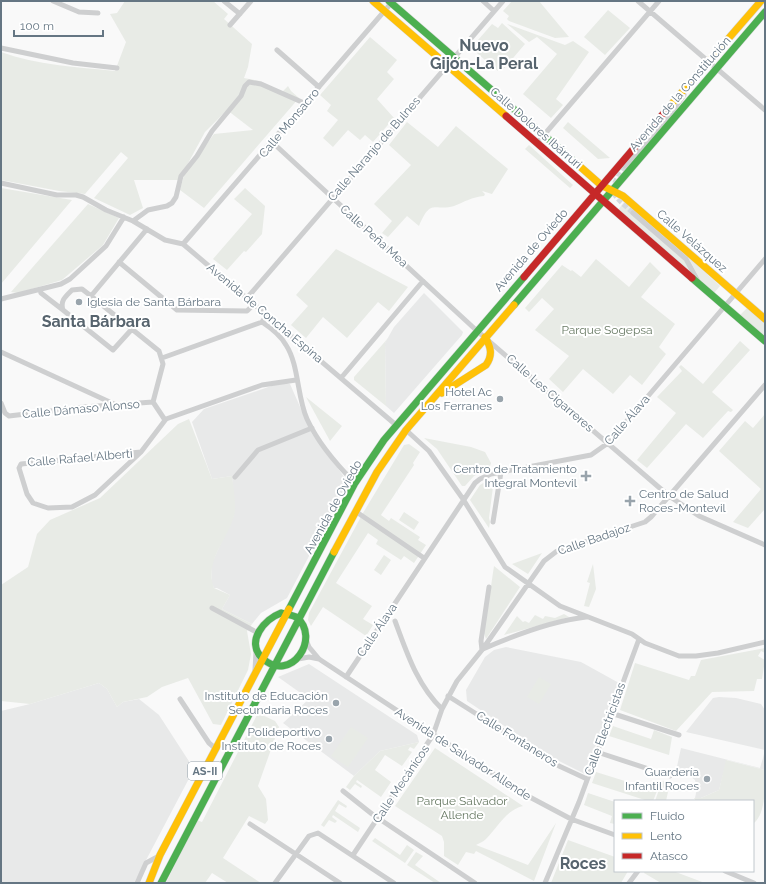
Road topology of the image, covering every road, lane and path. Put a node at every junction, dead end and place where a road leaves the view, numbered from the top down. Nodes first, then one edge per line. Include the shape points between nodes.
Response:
1 (52, 1) edge
2 (224, 1) edge
3 (251, 1) edge
4 (373, 1) edge
5 (483, 1) edge
6 (503, 1) edge
7 (638, 1) edge
8 (659, 1) edge
9 (761, 1) edge
10 (391, 2) edge
11 (385, 11) junction
12 (494, 11) junction
13 (650, 11) junction
14 (765, 12) edge
15 (98, 13) dead end
16 (240, 14) junction
17 (230, 26) dead end
18 (1, 48) edge
19 (277, 50) dead end
20 (454, 57) junction
21 (708, 62) junction
22 (447, 65) junction
23 (117, 68) dead end
24 (718, 69) junction
25 (319, 87) junction
26 (687, 87) junction
27 (304, 104) junction
28 (765, 110) edge
29 (544, 135) junction
30 (272, 142) junction
31 (537, 143) junction
32 (625, 166) tunnel mouth
33 (1, 183) edge
34 (601, 185) junction
35 (611, 190) junction
36 (594, 193) junction
37 (332, 198) junction
38 (603, 201) junction
39 (633, 213) tunnel mouth
40 (124, 217) junction
41 (134, 221) junction
42 (147, 229) junction
43 (183, 244) junction
44 (765, 259) edge
45 (119, 262) junction
46 (423, 281) junction
47 (700, 285) junction
48 (40, 293) dead end
49 (735, 294) junction
50 (91, 296) junction
51 (247, 298) junction
52 (1, 299) edge
53 (254, 304) junction
54 (725, 306) junction
55 (64, 310) junction
56 (267, 315) junction
57 (765, 319) edge
58 (262, 322) junction
59 (132, 329) junction
60 (476, 330) junction
61 (485, 337) junction
62 (765, 341) edge
63 (1, 352) edge
64 (162, 358) junction
65 (341, 378) junction
66 (296, 380) junction
67 (765, 385) edge
68 (433, 399) junction
69 (153, 402) junction
70 (1, 403) edge
71 (115, 405) junction
72 (164, 420) junction
73 (396, 425) junction
74 (312, 428) junction
75 (406, 430) junction
76 (608, 443) junction
77 (141, 452) junction
78 (501, 472) junction
79 (235, 477) dead end
80 (355, 483) junction
81 (669, 496) junction
82 (463, 500) junction
83 (358, 514) dead end
84 (493, 522) dead end
85 (765, 545) edge
86 (424, 558) junction
87 (530, 584) junction
88 (489, 587) dead end
89 (296, 598) junction
90 (212, 608) dead end
91 (288, 613) junction
92 (273, 615) junction
93 (588, 617) junction
94 (298, 618) junction
95 (395, 621) dead end
96 (258, 633) junction
97 (639, 639) junction
98 (306, 640) junction
99 (765, 642) edge
100 (256, 645) junction
101 (482, 650) junction
102 (298, 659) junction
103 (319, 659) junction
104 (264, 660) junction
105 (274, 665) junction
106 (284, 666) junction
107 (346, 676) junction
108 (268, 677) junction
109 (252, 681) junction
110 (448, 696) junction
111 (180, 699) dead end
112 (442, 709) junction
113 (611, 712) junction
114 (433, 735) junction
115 (679, 735) dead end
116 (216, 749) junction
117 (597, 752) junction
118 (670, 776) dead end
119 (587, 779) junction
120 (344, 791) dead end
121 (378, 818) junction
122 (571, 819) junction
123 (250, 824) dead end
124 (614, 835) edge
125 (296, 854) junction
126 (160, 855) junction
127 (353, 855) junction
128 (637, 872) edge
129 (727, 872) edge
130 (471, 882) edge
131 (137, 883) edge
132 (149, 883) edge
133 (161, 883) edge
134 (275, 883) edge
135 (340, 883) edge
136 (394, 883) edge
137 (545, 883) edge
138 (629, 883) edge
139 (754, 883) edge

1 - 15 street via 79,12
2 - 16 street
3 - 16 street
4 - 11 main road, Calle Dolores Ibárruri
5 - 12 street
6 - 12 street, Calle Naranjo de Bulnes
7 - 13 street
8 - 13 street
9 - 21 main road, Avenida de la Constitución
10 - 11 street, Calle Monsacro
10 - 20 main road, Calle Dolores Ibárruri
11 - 22 main road, Calle Dolores Ibárruri
11 - 25 street, Calle Monsacro
12 - 20 street, Calle Naranjo de Bulnes
13 - 21 street
13 - 29 street
14 - 24 main road, Avenida de la Constitución
16 - 17 street
18 - 23 street via 73,63
19 - 25 street
20 - 22 street, Calle Naranjo de Bulnes
20 - 29 main road, Calle Dolores Ibárruri
21 - 24 street
21 - 26 main road, Avenida de la Constitución
22 - 31 main road, Calle Dolores Ibárruri
22 - 37 street, Calle Naranjo de Bulnes
24 - 28 street
24 - 35 main road, Avenida de la Constitución
25 - 27 street, Calle Monsacro
26 - 32 street, Avenida de la Constitución via 682,99 668,117
26 - 34 main road, Avenida de la Constitución
27 - 30 street, Calle Monsacro
27 - 41 street via 261,84 249,82 181,176 172,203 148,210
29 - 31 street
29 - 34 main road, Calle Dolores Ibárruri
30 - 37 street, Calle Peña Mea
30 - 43 street, Calle Monsacro
31 - 36 main road, Calle Dolores Ibárruri
33 - 40 street, Avenida de Concha Espina via 57,195 76,195
34 - 35 main road, Calle Velázquez
34 - 36 main road, Avenida de Oviedo
35 - 38 main road, Avenida de Oviedo
35 - 49 main road, Calle Velázquez via 623,196
36 - 38 main road, Calle Velázquez
36 - 60 main road, Avenida de Oviedo
37 - 46 street, Calle Peña Mea
37 - 51 street, Calle Naranjo de Bulnes
38 - 47 main road, Calle Velázquez
38 - 61 main road, Avenida de Oviedo
39 - 47 street, Calle Velázquez via 686,259
40 - 41 street, Avenida de Concha Espina
40 - 52 street via 106,246 70,279 54,286
41 - 42 street, Avenida de Concha Espina
42 - 43 street, Avenida de Concha Espina via 165,240
42 - 45 street
43 - 51 street, Avenida de Concha Espina
44 - 49 street, Calle Álava
45 - 50 street
45 - 53 street via 177,310 247,311
46 - 60 street, Calle Peña Mea
46 - 65 street
47 - 54 main road, Calle Velázquez
48 - 55 street
49 - 54 street, Calle Álava
49 - 57 main road, Calle Velázquez
50 - 55 street via 82,289 72,290 63,299
50 - 59 street
51 - 53 street, Avenida de Concha Espina
53 - 56 street, Avenida de Concha Espina
54 - 62 main road, Calle Velázquez
54 - 76 street, Calle Álava
55 - 59 street via 113,350
56 - 58 street
56 - 65 street, Avenida de Concha Espina
58 - 64 street
58 - 66 street via 286,345
59 - 64 street via 159,351
60 - 61 street, Calle Les Cigarreres
60 - 73 main road, Avenida de Oviedo
61 - 68 main road, Avenida de Oviedo
61 - 68 main road, Avenida de Oviedo via 492,352 486,365
61 - 76 street, Calle Les Cigarreres
63 - 71 street
64 - 69 street via 163,364
65 - 73 street, Avenida de Concha Espina
66 - 72 street via 262,385
66 - 74 street via 303,408
67 - 81 street, Calle Badajoz
68 - 75 main road, Avenida de Oviedo
69 - 71 street, Calle Dámaso Alonso
69 - 72 street
70 - 71 street, Calle Dámaso Alonso via 9,416
72 - 77 street
73 - 80 main road, Avenida de Oviedo
74 - 79 street via 258,450
74 - 80 street via 342,470
75 - 82 street via 429,451
75 - 94 main road, Avenida de Oviedo via 377,472
76 - 78 street, Calle Álava via 591,455
76 - 81 street, Calle Les Cigarreres
77 - 77 street, Calle Rafael Alberti via 87,501 58,509 43,507 30,501 19,465
78 - 82 street, Calle Álava via 480,479
78 - 84 street
80 - 89 main road, Avenida de Oviedo
81 - 85 street, Calle Les Cigarreres via 699,516
81 - 87 street, Calle Badajoz via 645,522 551,554
82 - 86 street, Calle Álava
82 - 87 street via 505,567
83 - 86 street
86 - 107 street, Calle Álava
87 - 93 street via 560,606
87 - 101 street, Calle Badajoz
88 - 101 street
89 - 91 main road, Avenida de Oviedo
89 - 92 street
90 - 96 street
91 - 92 main road
91 - 94 main road
91 - 104 main road, Avenida de Oviedo
92 - 96 main road via 266,620
93 - 97 street
93 - 101 street via 552,624
94 - 98 main road via 305,630
94 - 105 main road, Avenida de Oviedo / AS-II
95 - 112 street via 424,689
96 - 100 main road
97 - 99 street via 679,656 696,656
97 - 113 street, Calle Electricistas
98 - 102 main road via 304,650
98 - 103 street, Avenida de Salvador Allende
100 - 104 main road
100 - 109 street via 257,659
101 - 110 street, Calle Mecánicos via 465,669
102 - 103 street
102 - 106 main road
103 - 107 street, Avenida de Salvador Allende
104 - 105 main road
104 - 109 main road, Avenida de Oviedo / AS-II
105 - 106 main road
105 - 108 main road, Avenida de Oviedo / AS-II
106 - 108 main road
107 - 114 street, Avenida de Salvador Allende
108 - 133 main road, Avenida de Oviedo / AS-II
109 - 116 main road, Avenida de Oviedo / AS-II
110 - 112 street, Calle Mecánicos
110 - 119 street, Calle Fontaneros via 559,766
111 - 116 street via 209,743
112 - 114 street, Calle Mecánicos
113 - 115 street
113 - 117 street, Calle Electricistas
114 - 121 street, Calle Mecánicos
114 - 122 street, Avenida de Salvador Allende via 524,794
116 - 126 main road, Avenida de Oviedo / AS-II
117 - 118 street
117 - 119 street, Calle Electricistas
119 - 122 street, Calle Electricistas
120 - 121 street
121 - 127 street, Calle Mecánicos
121 - 130 street
122 - 124 street, Avenida de Salvador Allende
122 - 137 street, Calle Electricistas
123 - 125 street
125 - 127 street via 309,836 318,833
125 - 134 street
125 - 135 street
126 - 131 street via 146,863
126 - 132 main road, Avenida de Oviedo / AS-II
127 - 136 street
128 - 138 street
129 - 139 street

